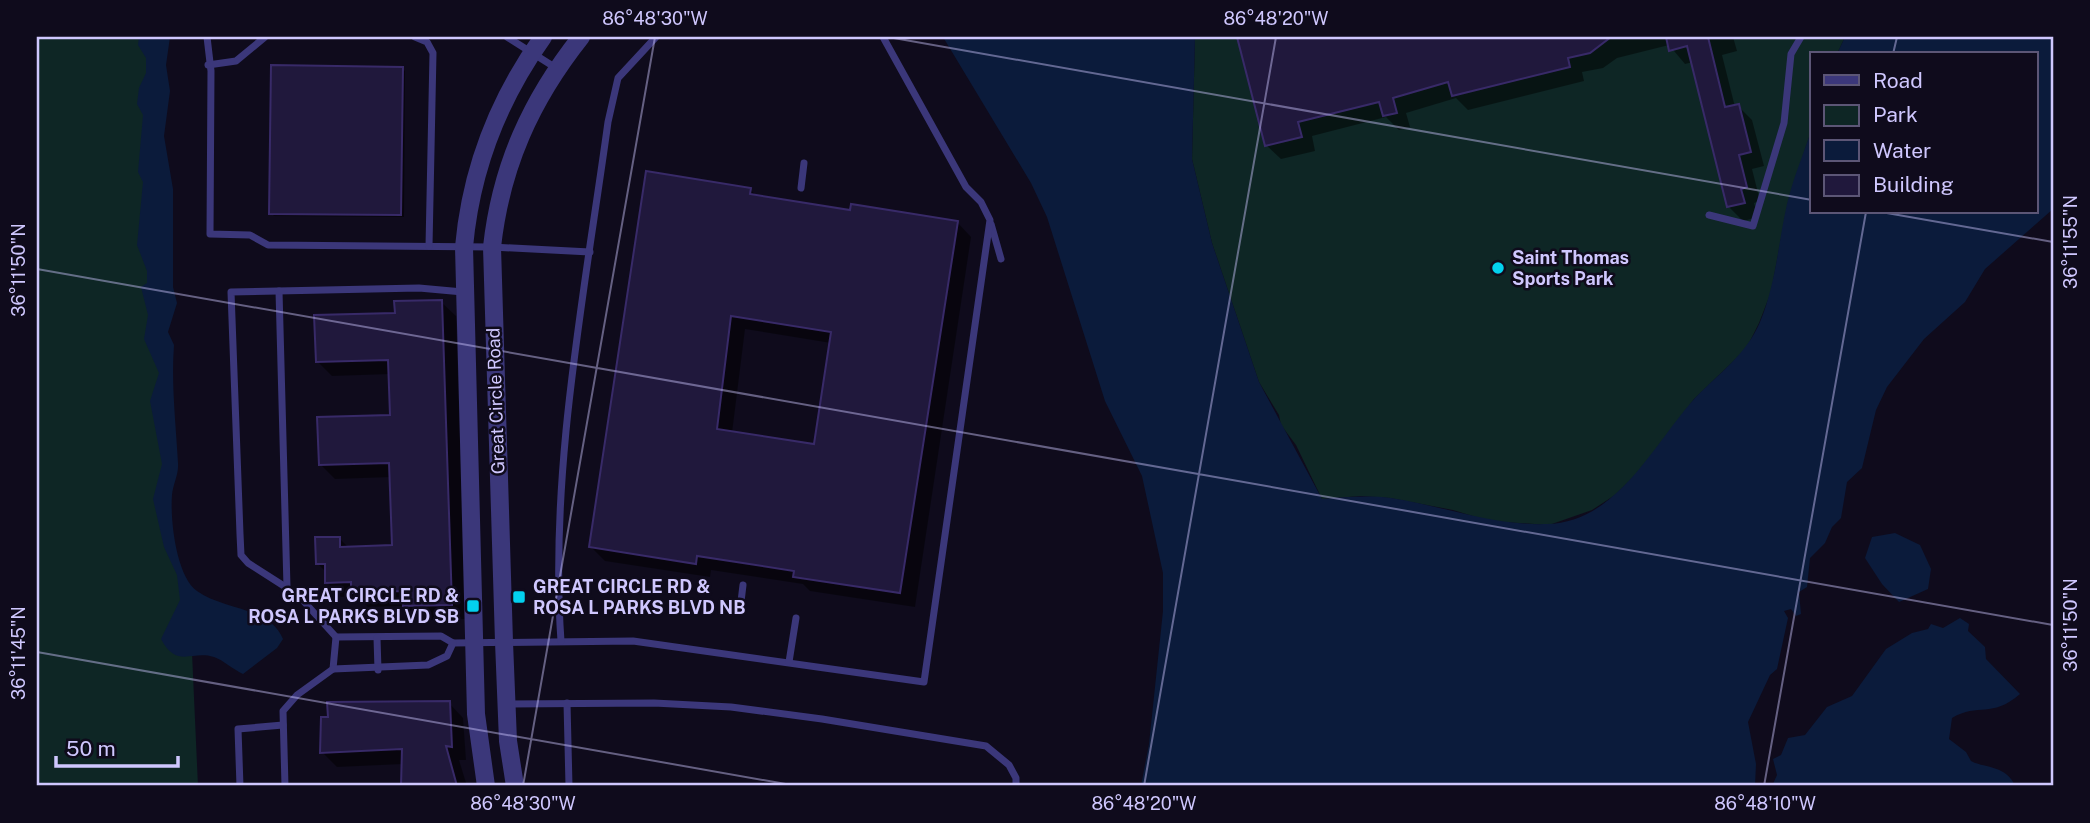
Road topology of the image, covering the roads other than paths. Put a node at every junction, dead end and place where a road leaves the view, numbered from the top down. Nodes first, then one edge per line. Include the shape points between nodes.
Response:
1 (207, 37) edge
2 (265, 37) edge
3 (415, 37) edge
4 (507, 37) edge
5 (580, 37) edge
6 (656, 37) edge
7 (883, 37) edge
8 (1801, 37) edge
9 (538, 44) edge
10 (208, 65) junction
11 (556, 68) junction
12 (804, 163) dead end
13 (801, 188) dead end
14 (1709, 215) dead end
15 (990, 220) junction
16 (429, 246) junction
17 (464, 247) junction
18 (492, 247) junction
19 (590, 252) junction
20 (1001, 259) dead end
21 (279, 291) junction
22 (464, 292) junction
23 (743, 585) dead end
24 (287, 587) junction
25 (740, 610) dead end
26 (796, 618) dead end
27 (336, 637) junction
28 (377, 638) junction
29 (561, 641) junction
30 (503, 642) junction
31 (453, 643) junction
32 (475, 643) junction
33 (789, 662) junction
34 (333, 669) junction
35 (378, 670) junction
36 (567, 703) junction
37 (506, 704) junction
38 (283, 725) junction
39 (240, 786) edge
40 (285, 786) edge
41 (486, 786) edge
42 (516, 786) edge
43 (569, 786) edge
44 (1016, 786) edge

1 - 10 lane
2 - 10 lane via 236,61
3 - 16 lane via 427,42 433,53
4 - 9 lane
5 - 11 street, Great Circle Road
6 - 19 lane via 637,54 614,88
7 - 15 lane via 966,187
8 - 14 lane via 1791,54 1784,123 1753,226
9 - 11 lane
9 - 17 street, Great Circle Road via 496,115 467,212
10 - 16 lane via 210,234 250,235 268,245
11 - 18 street, Great Circle Road via 517,139 500,195
12 - 13 lane
15 - 20 lane
15 - 33 lane via 924,682
16 - 17 lane
17 - 18 lane
17 - 22 street, Great Circle Road
18 - 19 lane
18 - 30 street, Great Circle Road
19 - 29 lane via 563,478 556,575
21 - 22 lane via 419,288
21 - 24 lane
21 - 24 lane via 231,292 241,555
22 - 32 street, Great Circle Road
23 - 25 lane
24 - 27 lane
26 - 33 lane
27 - 28 lane
27 - 34 lane
28 - 31 lane via 441,636
28 - 35 lane
29 - 30 lane
29 - 33 lane via 633,641
30 - 32 lane
30 - 37 street, Great Circle Road
31 - 32 lane
31 - 35 lane via 447,656 428,665
32 - 41 street, Great Circle Road via 476,714
34 - 35 lane
34 - 38 lane via 296,695 283,711
36 - 37 lane
36 - 43 lane
36 - 44 lane via 731,707 986,746 1009,765
37 - 42 street, Great Circle Road
38 - 39 lane via 238,729
38 - 40 lane

